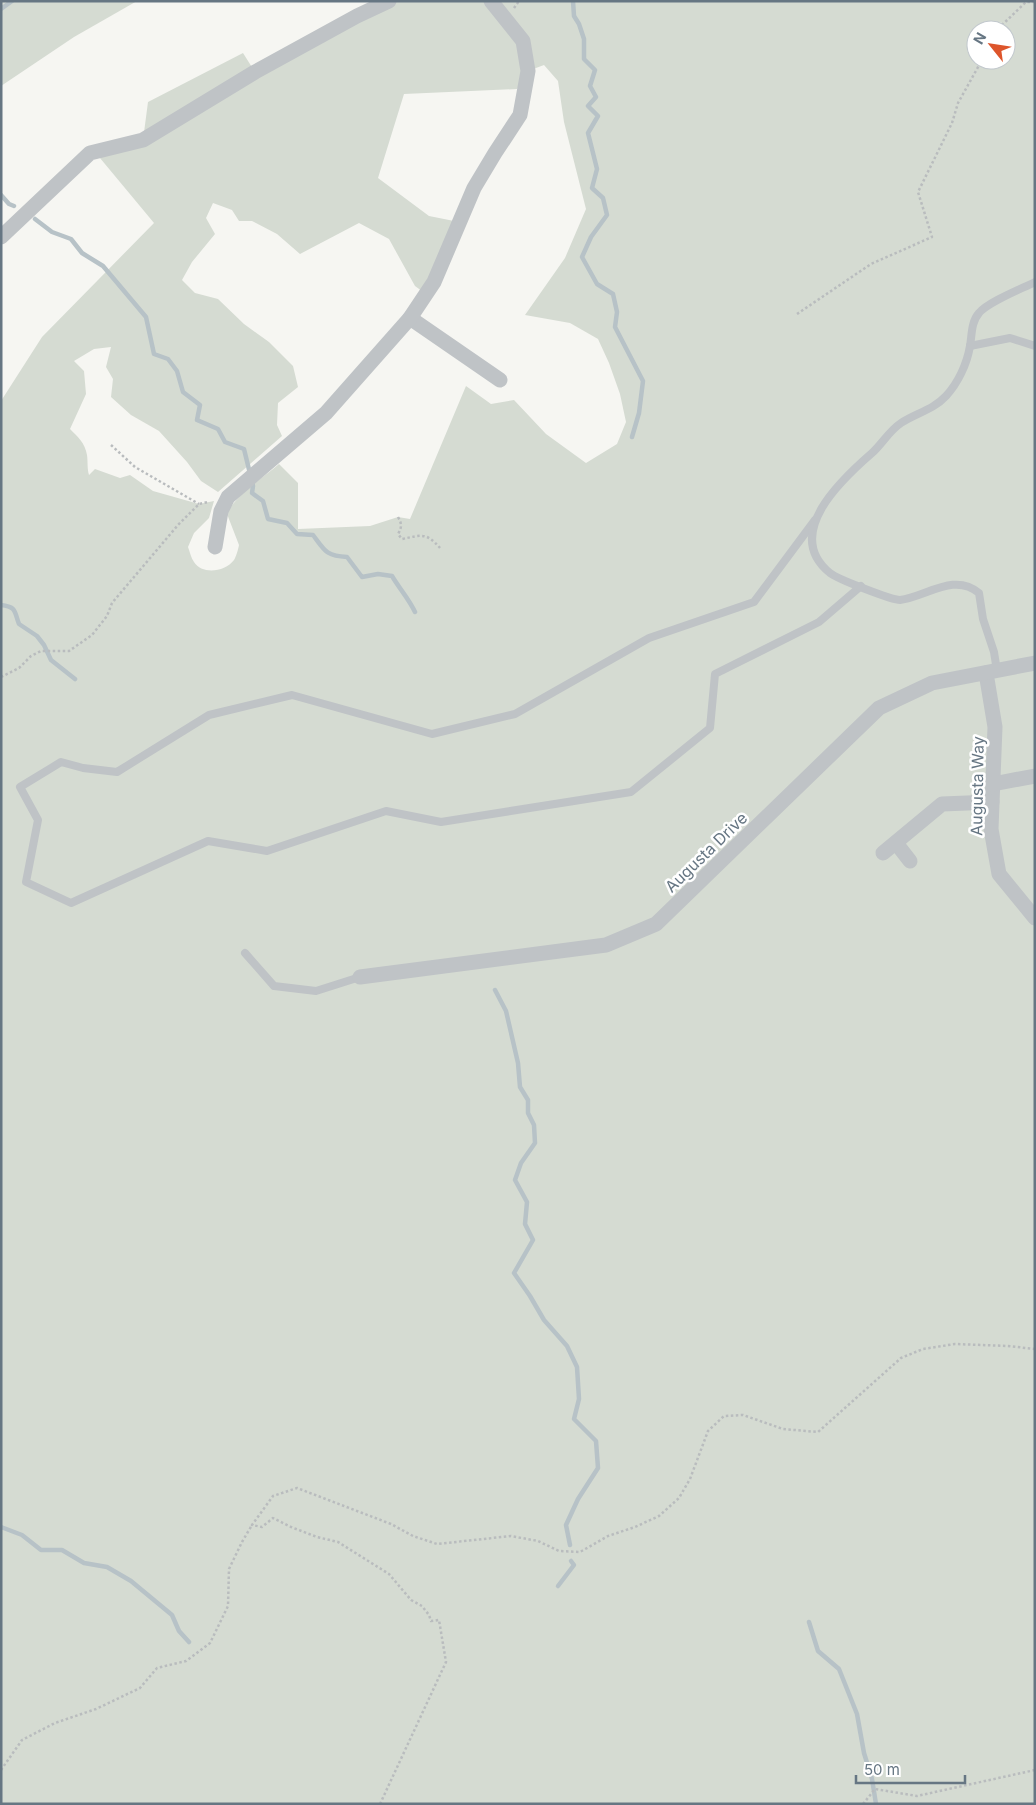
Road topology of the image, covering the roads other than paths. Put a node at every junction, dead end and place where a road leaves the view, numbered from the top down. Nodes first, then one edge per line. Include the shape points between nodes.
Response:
1 (389, 1) edge
2 (492, 1) edge
3 (1, 237) edge
4 (1035, 282) edge
5 (410, 318) junction
6 (970, 346) junction
7 (1035, 346) edge
8 (500, 380) dead end
9 (816, 520) junction
10 (216, 547) dead end
11 (861, 586) junction
12 (1035, 663) edge
13 (991, 672) junction
14 (1035, 776) edge
15 (993, 784) junction
16 (992, 802) junction
17 (896, 843) junction
18 (883, 853) dead end
19 (910, 861) dead end
20 (1035, 918) edge
21 (245, 953) dead end
22 (360, 977) joint

1 - 3 street via 255,72 143,140 90,153
2 - 5 street via 523,41 528,71 520,115 474,188 434,282
4 - 6 lane via 978,313
5 - 8 street
5 - 10 street via 326,413 228,498 221,511
6 - 7 lane via 1010,338
6 - 9 lane via 961,373 944,398 890,432 833,490
9 - 11 lane via 813,545 822,566 832,575
9 - 11 lane via 754,602 649,638 515,714 432,734 292,695 209,715 117,772 61,762 20,787 38,820 26,882 71,902 208,841 267,850 386,811 441,822 631,792 710,728 715,674 819,622
11 - 13 lane via 898,600 945,586 972,587 979,593 982,619 994,652
12 - 13 street, Augusta Drive
13 - 15 street, Augusta Way via 995,727
13 - 22 street, Augusta Drive via 932,682 878,708 656,924 606,945
14 - 15 street
15 - 16 street, Augusta Way
16 - 17 street via 942,804
16 - 20 street, Augusta Way via 991,829 999,874
17 - 18 street
17 - 19 street
21 - 22 lane via 274,986 316,991

